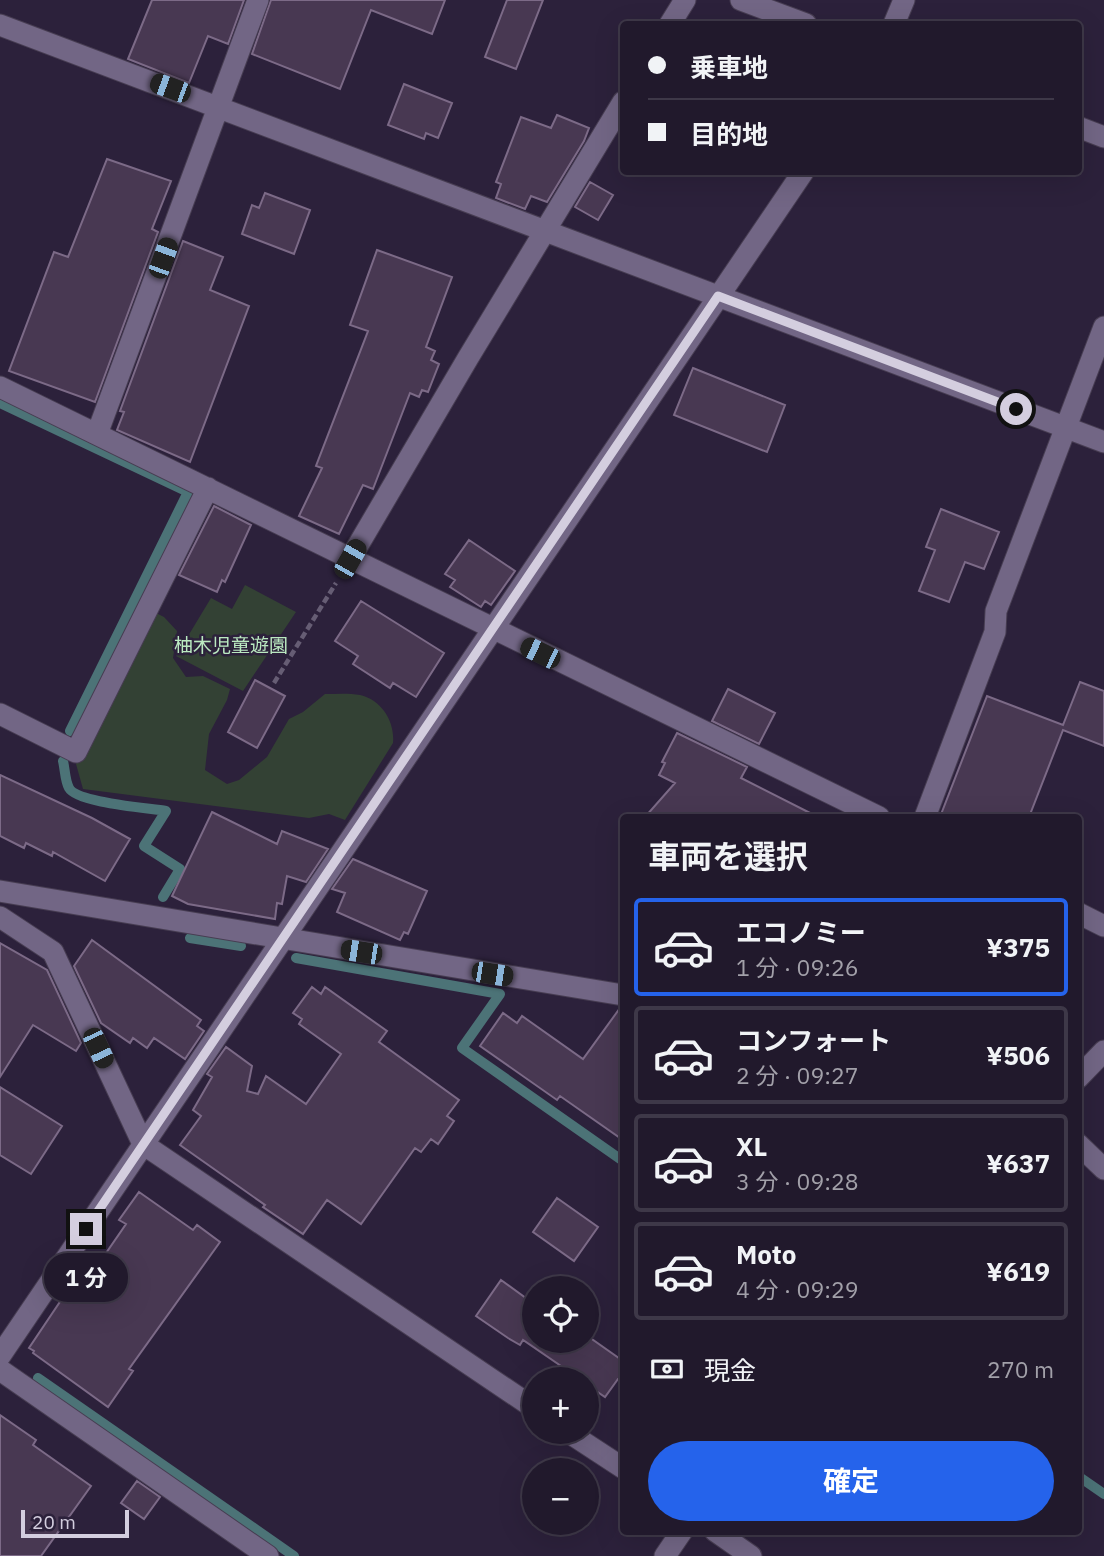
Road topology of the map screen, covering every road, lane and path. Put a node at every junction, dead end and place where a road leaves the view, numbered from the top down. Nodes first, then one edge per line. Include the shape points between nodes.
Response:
1 (258, 0) edge
2 (685, 0) edge
3 (741, 0) edge
4 (904, 0) edge
5 (672, 21) edge
6 (798, 21) edge
7 (895, 21) edge
8 (0, 25) edge
9 (219, 107) junction
10 (620, 107) edge
11 (1082, 129) edge
12 (1104, 137) edge
13 (801, 175) edge
14 (545, 230) junction
15 (718, 296) junction
16 (1104, 327) edge
17 (0, 387) edge
18 (1066, 428) junction
19 (97, 434) junction
20 (1104, 442) edge
21 (208, 488) junction
22 (350, 559) junction
23 (491, 629) junction
24 (274, 683) dead end
25 (0, 713) edge
26 (873, 814) edge
27 (926, 814) edge
28 (0, 891) edge
29 (1082, 915) edge
30 (0, 917) edge
31 (1104, 926) edge
32 (283, 939) junction
33 (620, 995) edge
34 (1104, 1051) edge
35 (1082, 1074) edge
36 (144, 1144) junction
37 (1082, 1148) edge
38 (1104, 1169) edge
39 (0, 1356) edge
40 (0, 1370) edge
41 (522, 1400) edge
42 (586, 1444) edge
43 (620, 1466) edge
44 (679, 1535) edge
45 (721, 1535) edge
46 (268, 1556) edge
47 (665, 1556) edge
48 (751, 1556) edge

1 - 9 street
2 - 5 street
3 - 6 street
4 - 7 street
8 - 9 street
9 - 14 street
9 - 19 street
10 - 14 street
11 - 12 street
13 - 15 street
14 - 15 street
14 - 22 street
15 - 18 street
15 - 23 street
16 - 18 street
17 - 19 street
18 - 20 street
18 - 27 street
19 - 21 street
21 - 22 street
21 - 25 street via 76,752
22 - 23 street
22 - 24 path
23 - 26 street
23 - 32 street
28 - 32 street
29 - 31 street
30 - 36 street via 53,952
32 - 33 street
32 - 36 street
34 - 35 street
36 - 39 street
36 - 41 street
37 - 38 street
40 - 46 street
42 - 43 street
44 - 47 street
45 - 48 street

